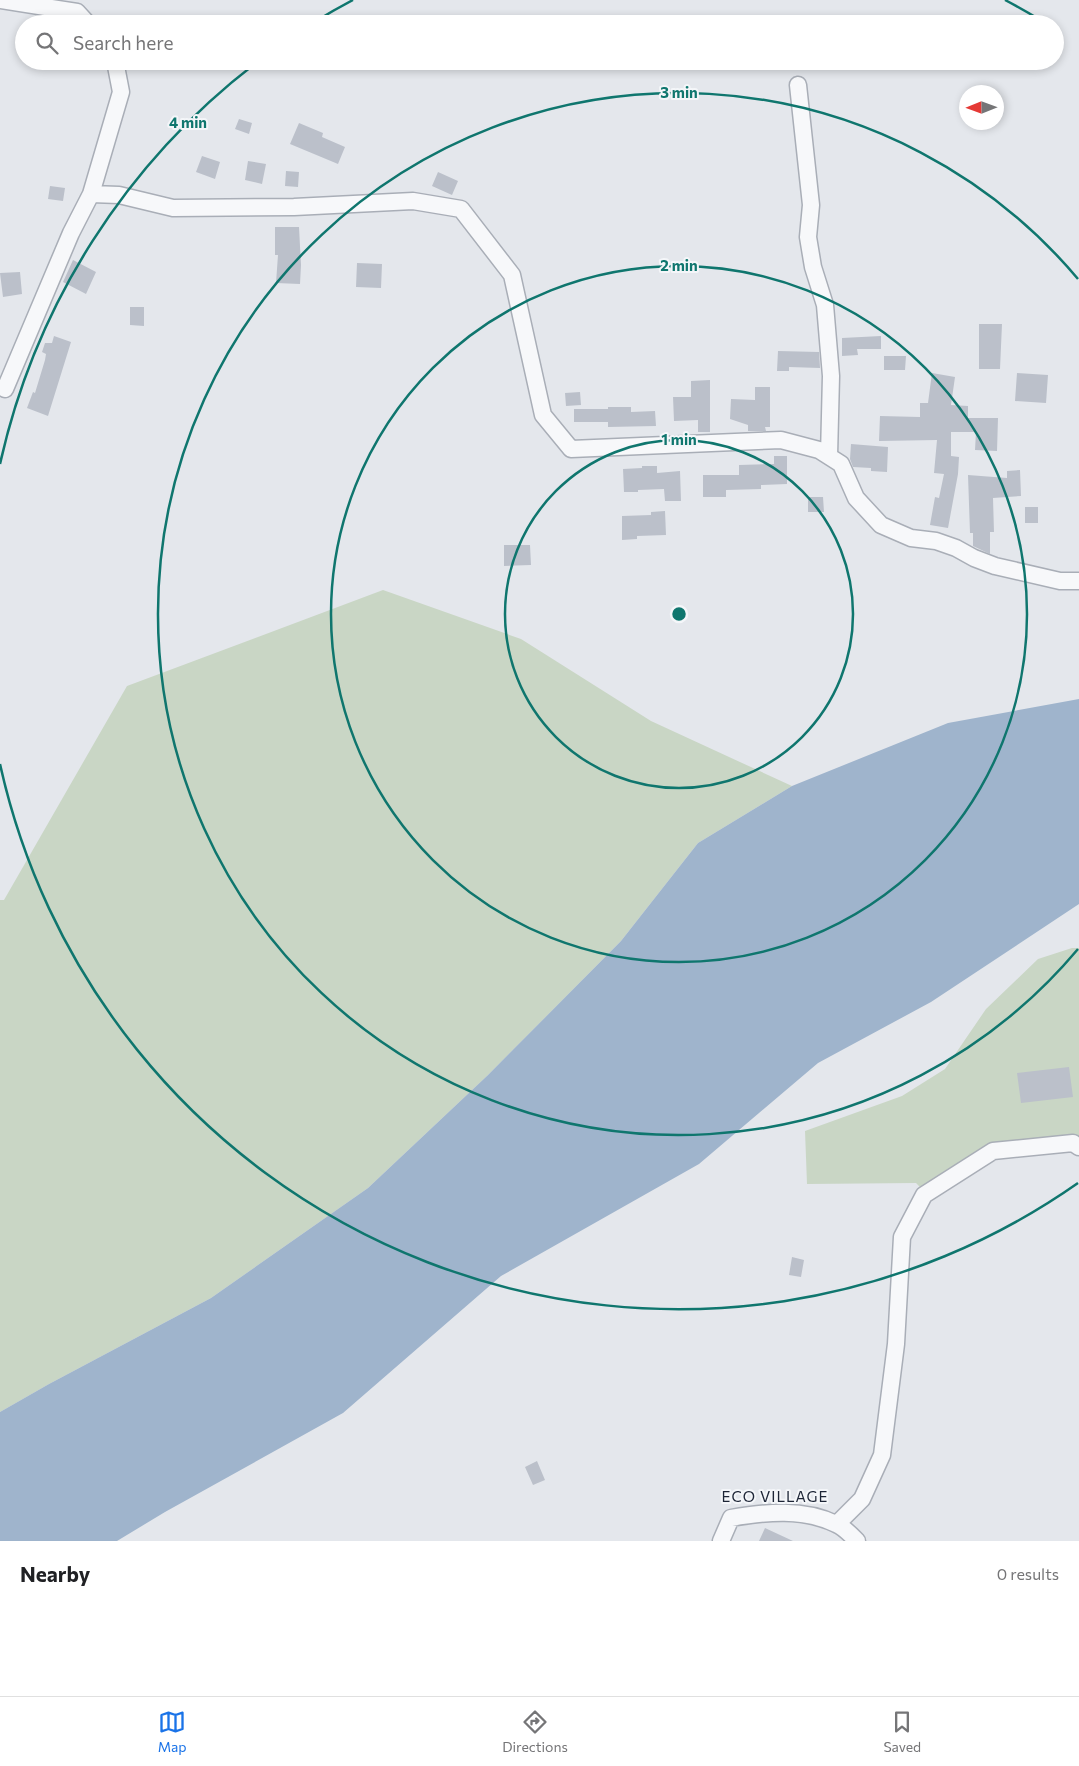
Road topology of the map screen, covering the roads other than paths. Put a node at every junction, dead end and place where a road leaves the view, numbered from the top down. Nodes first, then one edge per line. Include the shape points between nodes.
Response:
1 (1, 0) edge
2 (79, 15) edge
3 (117, 70) edge
4 (798, 85) dead end
5 (91, 194) junction
6 (5, 390) dead end
7 (830, 456) junction
8 (1079, 581) edge
9 (1079, 1147) edge
10 (837, 1524) junction
11 (721, 1541) edge
12 (858, 1541) edge

1 - 2 street
3 - 5 street via 121,92
4 - 7 street via 811,206 808,237 825,305 830,367
5 - 6 street via 71,233
5 - 7 street via 119,195 172,208 294,207 413,201 461,209 512,275 543,415 571,449 781,440
7 - 8 street via 841,464 856,498 881,525 911,538 956,548 995,566 1060,581
9 - 10 street via 1072,1144 993,1151 924,1195 902,1238 896,1344 882,1455 862,1498
10 - 11 street via 806,1513 763,1513 731,1518
10 - 12 street

